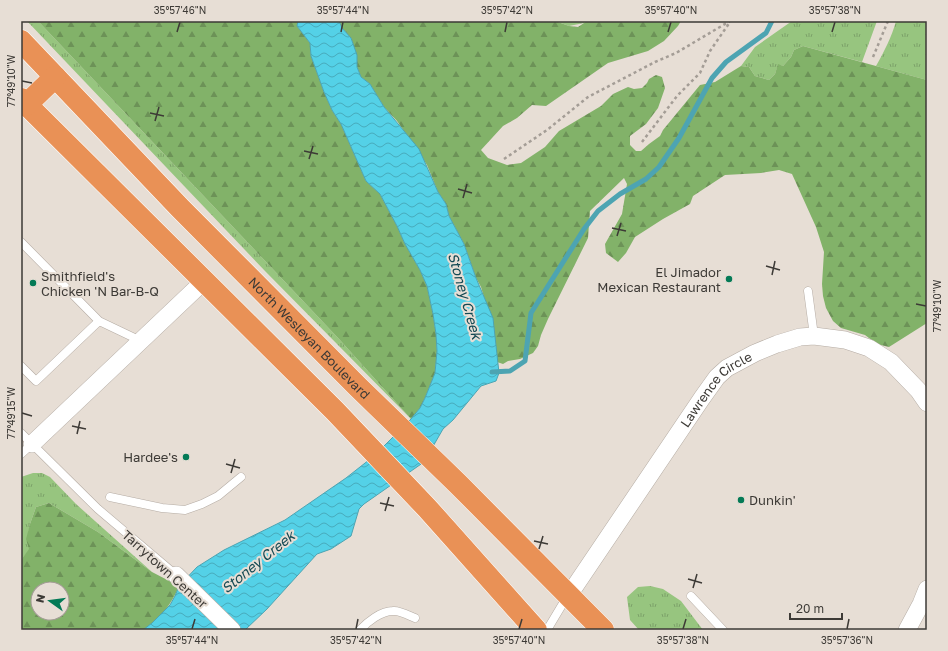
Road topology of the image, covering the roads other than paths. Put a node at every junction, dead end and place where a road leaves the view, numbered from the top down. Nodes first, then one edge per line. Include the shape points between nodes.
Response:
1 (21, 41) edge
2 (55, 77) junction
3 (24, 102) edge
4 (21, 242) edge
5 (204, 281) junction
6 (808, 292) dead end
7 (99, 321) junction
8 (814, 336) junction
9 (140, 341) junction
10 (21, 366) edge
11 (927, 403) edge
12 (25, 444) edge
13 (241, 477) dead end
14 (110, 497) dead end
15 (176, 575) joint
16 (927, 589) edge
17 (569, 595) junction
18 (691, 596) dead end
19 (415, 618) dead end
20 (232, 630) edge
21 (360, 630) edge
22 (536, 630) edge
23 (547, 630) edge
24 (604, 630) edge
25 (723, 630) edge
26 (907, 630) edge

1 - 2 highway, North Wesleyan Boulevard
2 - 3 highway
2 - 17 highway, North Wesleyan Boulevard via 180,208
3 - 5 highway
4 - 7 lane
5 - 9 street
5 - 22 highway via 335,411 427,508
6 - 8 lane
7 - 9 lane
7 - 10 lane via 36,381
8 - 11 street, Lawrence Circle via 845,340 869,348 891,362
8 - 17 street, Lawrence Circle via 800,337 755,353 727,368 717,377
9 - 12 street
12 - 15 lane, Tarrytown Center
13 - 14 lane via 218,496 186,510 162,508
15 - 20 street, Tarrytown Center
16 - 26 street
17 - 23 lane
17 - 24 highway, North Wesleyan Boulevard
18 - 25 lane
19 - 21 lane via 394,610 372,619

